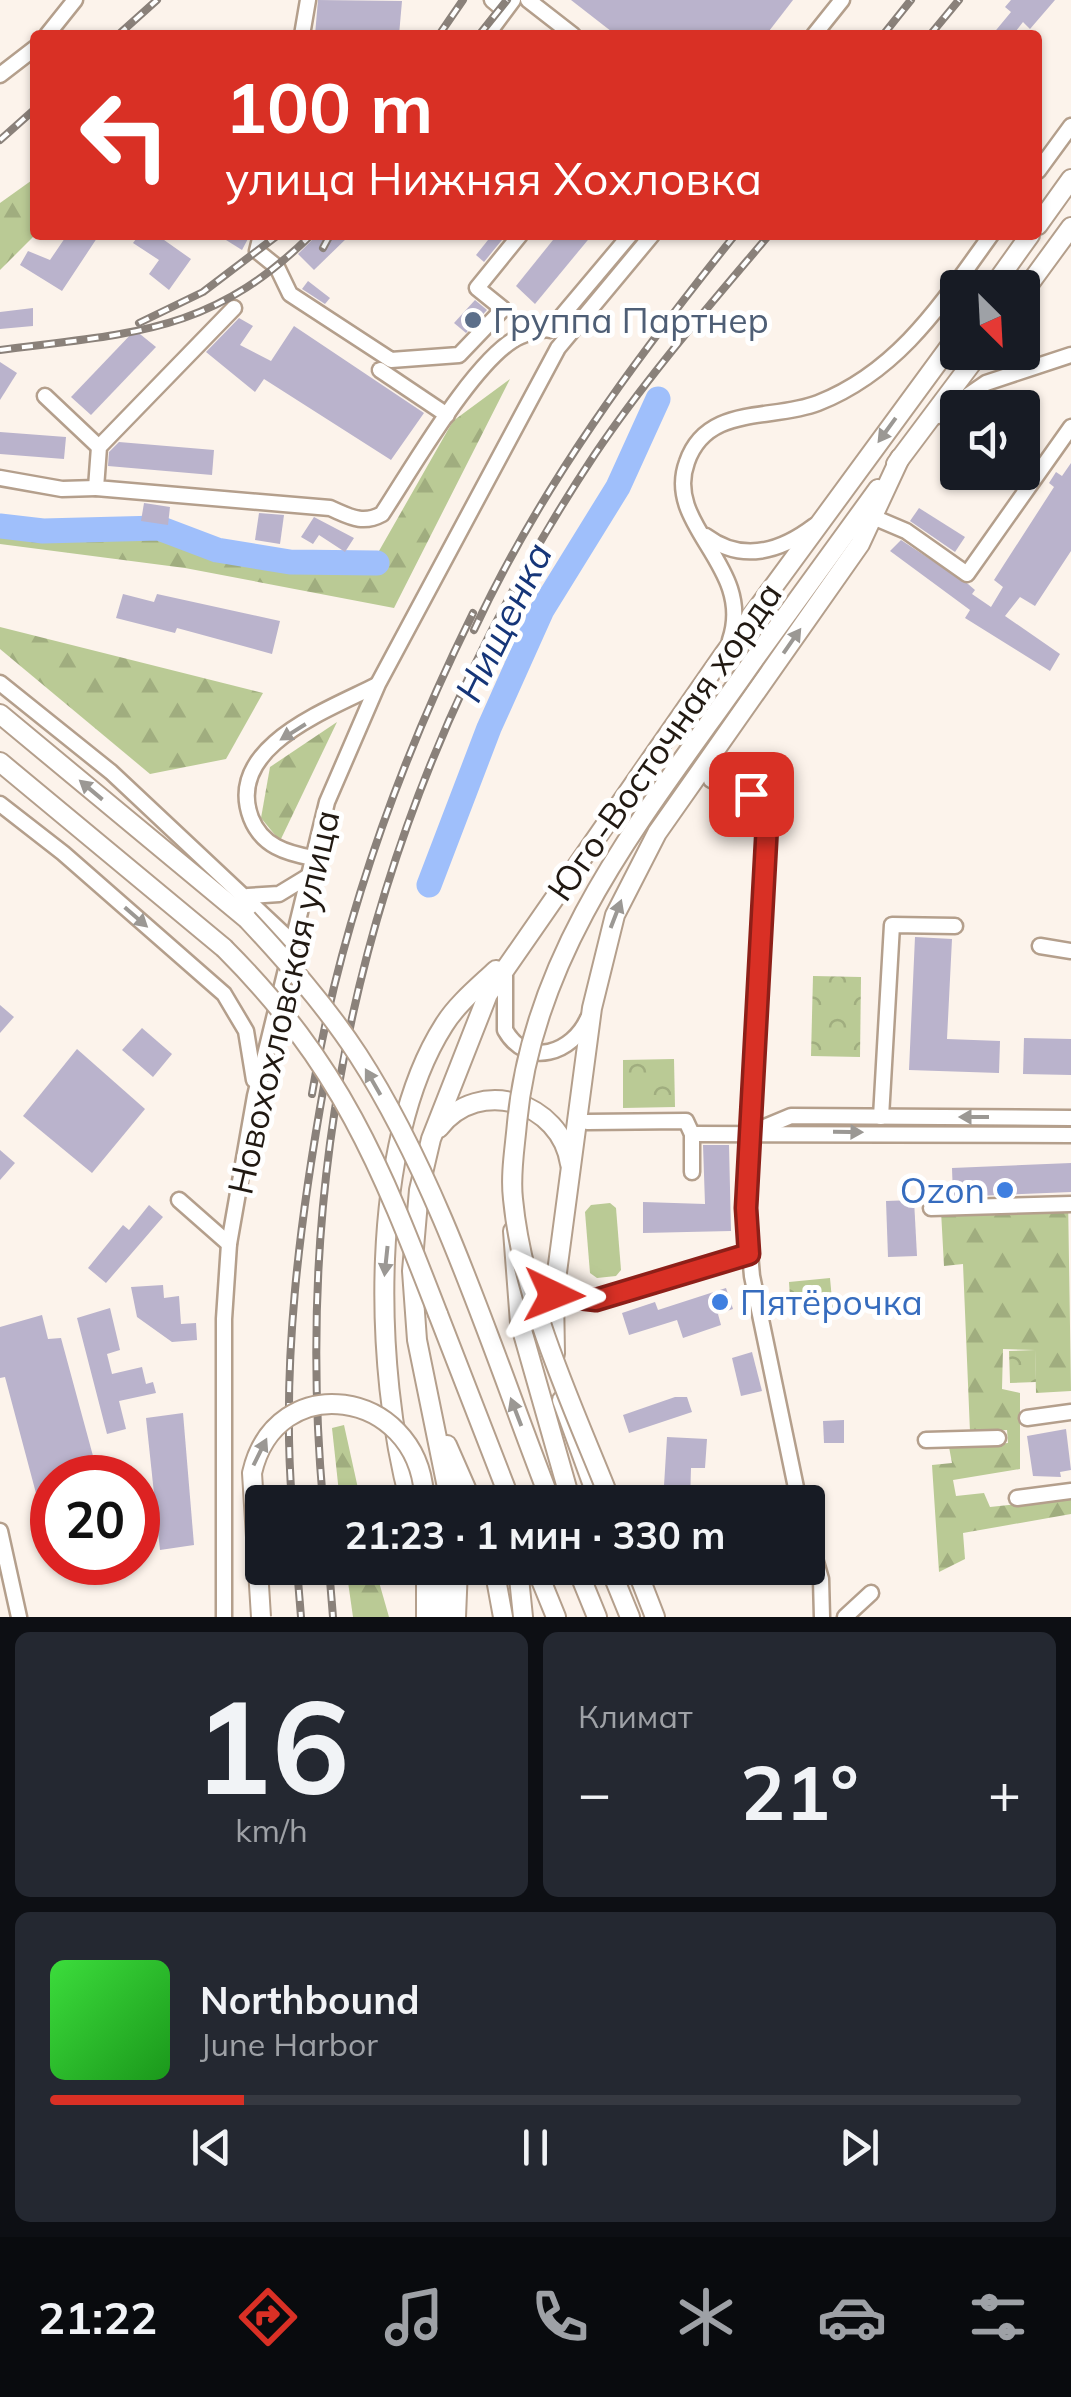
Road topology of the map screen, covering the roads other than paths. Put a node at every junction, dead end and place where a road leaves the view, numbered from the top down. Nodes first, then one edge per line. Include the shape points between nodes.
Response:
1 (75, 0) edge
2 (308, 0) edge
3 (528, 0) edge
4 (842, 0) edge
5 (503, 3) edge
6 (51, 30) edge
7 (303, 30) edge
8 (490, 30) edge
9 (567, 30) edge
10 (818, 30) edge
11 (30, 52) edge
12 (0, 76) edge
13 (1071, 126) edge
14 (1042, 166) edge
15 (1071, 178) edge
16 (1042, 218) edge
17 (1071, 227) edge
18 (260, 240) edge
19 (516, 240) edge
20 (626, 240) edge
21 (648, 240) edge
22 (987, 240) edge
23 (1026, 240) edge
24 (1005, 270) edge
25 (1040, 270) edge
26 (234, 308) dead end
27 (575, 327) junction
28 (550, 330) junction
29 (1071, 355) edge
30 (940, 358) edge
31 (380, 370) dead end
32 (966, 370) edge
33 (45, 396) dead end
34 (447, 415) junction
35 (1071, 427) edge
36 (919, 433) junction
37 (98, 447) junction
38 (900, 458) junction
39 (0, 478) edge
40 (96, 488) junction
41 (873, 518) junction
42 (819, 523) junction
43 (697, 526) junction
44 (724, 654) junction
45 (0, 683) edge
46 (378, 684) junction
47 (0, 714) edge
48 (0, 762) edge
49 (712, 780) dead end
50 (0, 804) edge
51 (313, 858) junction
52 (307, 877) junction
53 (246, 896) junction
54 (955, 926) dead end
55 (290, 940) junction
56 (1040, 946) dead end
57 (1071, 951) edge
58 (512, 956) junction
59 (592, 1008) junction
60 (255, 1096) junction
61 (881, 1116) junction
62 (1071, 1118) edge
63 (587, 1122) dead end
64 (692, 1134) junction
65 (750, 1134) junction
66 (1071, 1135) edge
67 (431, 1139) junction
68 (692, 1172) dead end
69 (572, 1174) junction
70 (512, 1198) junction
71 (179, 1200) dead end
72 (1071, 1204) edge
73 (931, 1208) dead end
74 (229, 1244) junction
75 (749, 1254) junction
76 (554, 1295) junction
77 (1071, 1412) edge
78 (1027, 1418) dead end
79 (437, 1426) junction
80 (998, 1438) dead end
81 (926, 1440) dead end
82 (253, 1485) edge
83 (406, 1485) edge
84 (423, 1485) edge
85 (447, 1485) edge
86 (464, 1485) edge
87 (503, 1485) edge
88 (545, 1485) edge
89 (566, 1485) edge
90 (594, 1485) edge
91 (604, 1485) edge
92 (793, 1485) edge
93 (1071, 1491) edge
94 (1018, 1498) dead end
95 (0, 1531) edge
96 (259, 1585) edge
97 (427, 1585) edge
98 (433, 1585) edge
99 (447, 1585) edge
100 (457, 1585) edge
101 (497, 1585) edge
102 (520, 1585) edge
103 (543, 1585) edge
104 (584, 1585) edge
105 (595, 1585) edge
106 (617, 1585) edge
107 (631, 1585) edge
108 (643, 1585) edge
109 (821, 1585) edge
110 (872, 1594) dead end
111 (18, 1617) edge
112 (224, 1617) edge
113 (261, 1617) edge
114 (426, 1617) edge
115 (444, 1617) edge
116 (456, 1617) edge
117 (503, 1617) edge
118 (523, 1617) edge
119 (556, 1617) edge
120 (596, 1617) edge
121 (605, 1617) edge
122 (630, 1617) edge
123 (643, 1617) edge
124 (655, 1617) edge
125 (822, 1617) edge
126 (846, 1617) edge

1 - 6 street
2 - 7 street
3 - 9 street
4 - 10 street
5 - 8 street
11 - 12 street
13 - 14 street
15 - 16 main road
17 - 25 main road
18 - 19 street via 257,251 277,267 290,294 391,360 459,355 503,310 478,288
20 - 28 street
21 - 27 street, Новохохловская улица
22 - 43 street via 910,343 884,367 816,403 730,419 700,438 682,482
23 - 24 main road
26 - 37 street
27 - 28 street
27 - 46 street, Новохохловская улица
28 - 34 street via 506,345
29 - 36 street via 986,383
30 -> 42 main road, Юго-Восточная хорда
31 - 34 street
32 - 36 main road, Юго-Восточная хорда
33 - 37 street
34 - 40 street via 372,520 330,508
35 - 41 street via 967,574 906,531
36 - 38 main road, Юго-Восточная хорда
37 - 40 street
38 - 41 main road
38 - 70 main road, Юго-Восточная хорда, bridge via 594,890 563,949 522,1075
39 - 40 street
59 -> 41 main road via 614,915 636,868
42 - 43 street via 772,550 748,553 714,542
42 - 44 main road, Юго-Восточная хорда
43 - 44 street via 733,594 735,622
44 - 58 main road, Юго-Восточная хорда
45 - 53 street via 111,772
46 - 51 street, Новохохловская улица via 327,802
46 -> 51 street via 276,744 257,758 248,777 256,828 286,854
88 -> 47 main road, bridge via 420,1170 358,1055 247,919
48 - 87 main road, bridge via 224,948 321,1061 390,1186
49 - 65 street via 751,794 767,824
50 -> 60 street via 224,994 246,1031
51 - 52 street, Новохохловская улица
52 - 53 street via 279,894
52 - 55 street, Новохохловская улица
53 - 55 street
54 - 61 street via 892,924
55 - 60 street, Новохохловская улица
56 - 57 street
58 - 59 street via 502,986 502,1020 518,1046 542,1054 565,1047 583,1031
58 - 67 main road, Юго-Восточная хорда via 488,994
58 -> 83 main road via 444,1024 397,1157 382,1346
59 - 69 main road
60 - 74 street, Новохохловская улица
62 -> 61 street
61 - 65 street via 791,1116
63 - 64 street via 686,1121
64 - 65 street
64 - 68 street
65 -> 66 street
65 - 75 street
67 - 69 main road via 443,1122 474,1103 508,1100 550,1120
67 - 79 main road, Юго-Восточная хорда, bridge via 412,1271 416,1340
69 - 76 main road
70 - 89 main road, Юго-Восточная хорда, bridge via 520,1323
70 - 91 main road, bridge via 541,1319
71 - 74 street
72 - 73 street
74 - 112 street, Новохохловская улица
75 - 76 street via 596,1300
75 - 92 street
76 - 90 main road via 562,1398
77 - 78 street
79 - 85 main road, Юго-Восточная хорда
79 - 86 main road
80 - 81 street
82 -> 84 main road, bridge via 256,1455 285,1420 325,1404 368,1409 386,1420 414,1453
93 - 94 street
95 - 111 street
113 -> 96 main road, bridge
97 - 114 main road
98 - 115 main road
99 - 115 main road
100 - 116 main road
101 - 117 main road
102 - 118 main road
103 - 119 main road
104 - 120 main road
105 - 121 main road
106 - 122 main road
107 - 123 main road
108 - 124 main road
109 - 125 street
110 - 126 street

